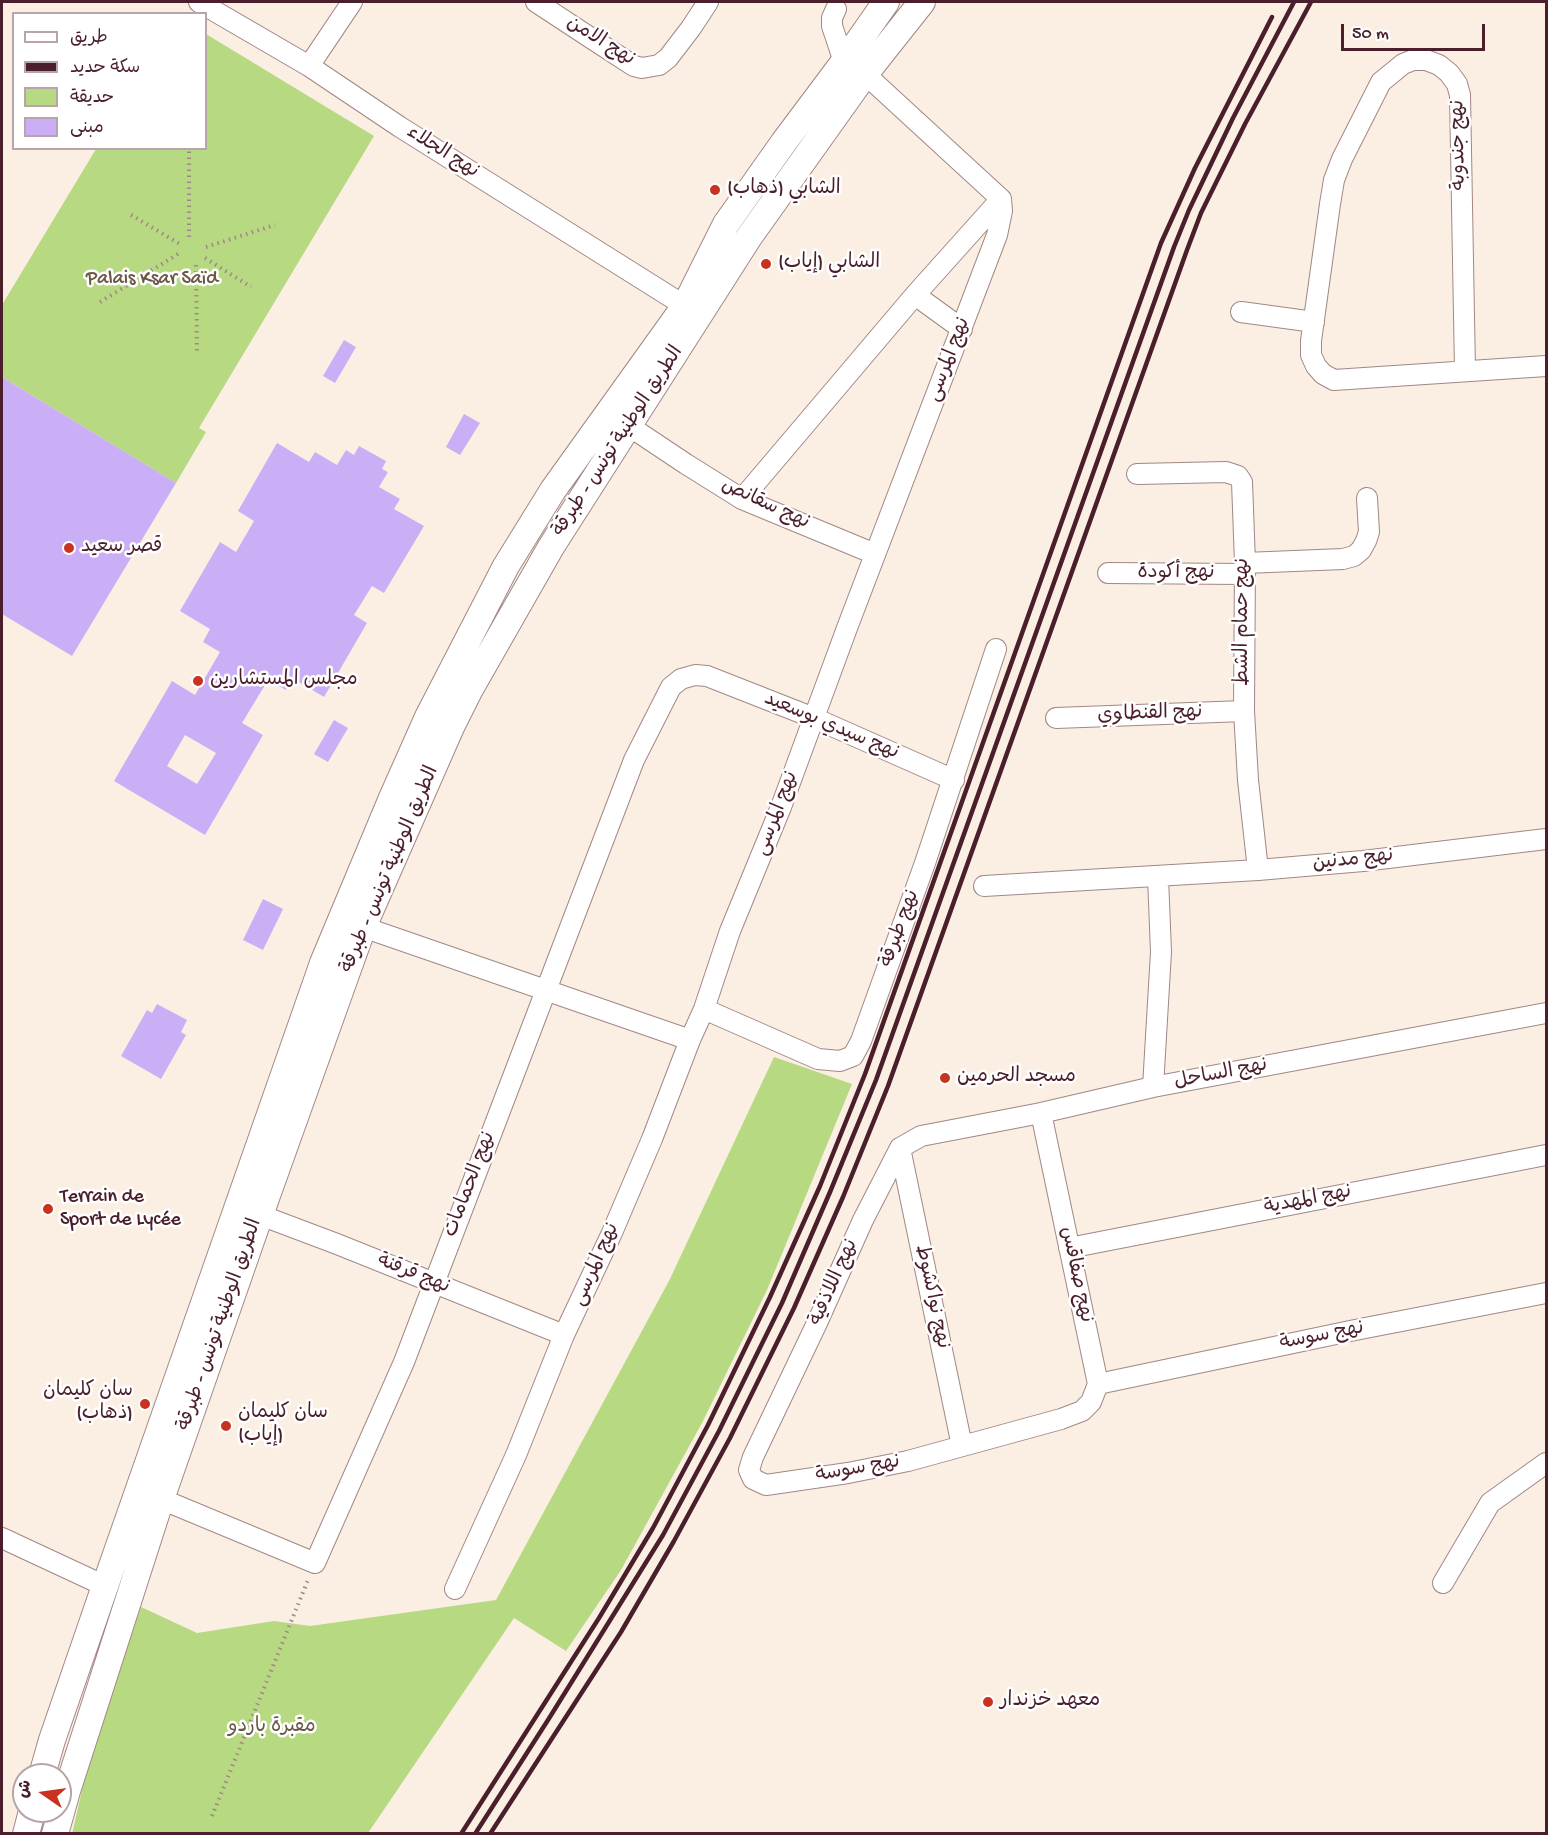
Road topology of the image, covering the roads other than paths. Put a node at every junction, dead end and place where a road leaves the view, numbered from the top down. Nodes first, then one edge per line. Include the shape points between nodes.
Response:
1 (199, 2) edge
2 (352, 2) edge
3 (536, 2) edge
4 (708, 2) edge
5 (886, 2) edge
6 (922, 2) edge
7 (836, 9) dead end
8 (309, 66) junction
9 (854, 68) junction
10 (1001, 199) junction
11 (915, 296) junction
12 (685, 306) junction
13 (1241, 312) dead end
14 (1314, 322) junction
15 (962, 329) junction
16 (1546, 366) edge
17 (1465, 371) junction
18 (630, 426) junction
19 (1137, 474) dead end
20 (1367, 498) dead end
21 (741, 499) junction
22 (875, 554) junction
23 (1245, 569) junction
24 (1108, 573) dead end
25 (996, 649) dead end
26 (707, 676) joint
27 (1244, 711) junction
28 (814, 718) junction
29 (1056, 718) dead end
30 (954, 780) junction
31 (1546, 839) edge
32 (1258, 870) junction
33 (1158, 877) junction
34 (984, 886) dead end
35 (363, 927) junction
36 (545, 990) junction
37 (704, 1009) junction
38 (1545, 1019) edge
39 (690, 1040) junction
40 (1153, 1088) junction
41 (1041, 1113) junction
42 (900, 1148) junction
43 (1546, 1155) edge
44 (260, 1215) junction
45 (1069, 1248) junction
46 (433, 1283) junction
47 (1546, 1293) edge
48 (564, 1335) junction
49 (1098, 1384) junction
50 (772, 1419) joint
51 (962, 1446) junction
52 (1546, 1463) edge
53 (161, 1499) junction
54 (2, 1538) edge
55 (1443, 1583) dead end
56 (105, 1586) junction
57 (455, 1589) dead end
58 (45, 1763) edge
59 (55, 1833) edge

1 - 8 street, نهج الجلاء
2 - 8 street
3 - 4 street, نهج الامن via 642,68 659,65 668,58
5 - 9 main road, الطريق الوطنية تونس - طبرقة
6 - 9 main road, الطريق الوطنية تونس - طبرقة
7 - 9 street via 832,26
8 - 12 street, نهج الجلاء
9 - 10 street
9 - 12 main road, الطريق الوطنية تونس - طبرقة via 784,142 726,224
9 - 18 main road, الطريق الوطنية تونس - طبرقة
10 - 11 street
10 - 15 street, نهج المرسى via 997,235
11 - 15 street
11 - 21 street
12 - 56 main road, الطريق الوطنية تونس - طبرقة via 553,490 506,566 428,717 323,963
13 - 14 street
14 - 17 street, نهج جندوبة via 1311,355 1323,374 1334,380
14 - 17 street, نهج جندوبة via 1334,180 1342,159 1381,82 1403,64 1426,60 1449,73 1460,95
15 - 22 street, نهج المرسى
16 - 17 street, نهج جندوبة
18 - 21 street, نهج سقانص
18 - 35 main road, الطريق الوطنية تونس - طبرقة via 551,547 470,688
19 - 23 street, نهج حمام الشط via 1218,471 1238,476 1243,487
20 - 23 street, نهج أكودة via 1369,532 1354,556
21 - 22 street, نهج سقانص
22 - 28 street, نهج المرسى
23 - 24 street, نهج أكودة
23 - 27 street, نهج حمام الشط
25 - 30 street, نهج طبرقة
26 - 28 street, نهج سيدي بوسعيد
26 - 36 street, نهج الحمامات via 681,679 671,687 639,749
27 - 29 street, نهج القنطاوي
27 - 32 street, نهج حمام الشط
28 - 30 street, نهج سيدي بوسعيد
28 - 37 street, نهج المرسى via 730,931
30 - 37 street, نهج طبرقة via 853,1056 840,1061 818,1059
31 - 32 street, نهج مدنين
32 - 33 street, نهج مدنين
33 - 34 street, نهج مدنين
33 - 40 street via 1161,952
35 - 36 street
35 - 44 main road, الطريق الوطنية تونس - طبرقة
36 - 39 street
36 - 46 street, نهج الحمامات
37 - 39 street, نهج المرسى
38 - 40 street, نهج الساحل
39 - 48 street, نهج المرسى via 611,1235
40 - 41 street, نهج الساحل
41 - 42 street, نهج الساحل via 921,1136
41 - 45 street, نهج صفاقس
42 - 50 street, نهج اللاذقية
42 - 51 street, نهج نواكشوط
43 - 45 street, نهج المهدية
44 - 46 street, نهج قرقنة
44 - 53 main road, الطريق الوطنية تونس - طبرقة
45 - 49 street, نهج صفاقس
46 - 48 street, نهج قرقنة
46 - 53 street, نهج الحمامات via 404,1362 315,1563
47 - 49 street, نهج سوسة
48 - 57 street, نهج المرسى via 516,1455
49 - 51 street, نهج سوسة via 1091,1402 1082,1410
50 - 51 street, نهج سوسة via 749,1470 753,1479 766,1485 876,1468
52 - 55 street via 1490,1503
53 - 59 main road, الطريق الوطنية تونس - طبرقة
54 - 56 street
56 - 58 main road, الطريق الوطنية تونس - طبرقة

